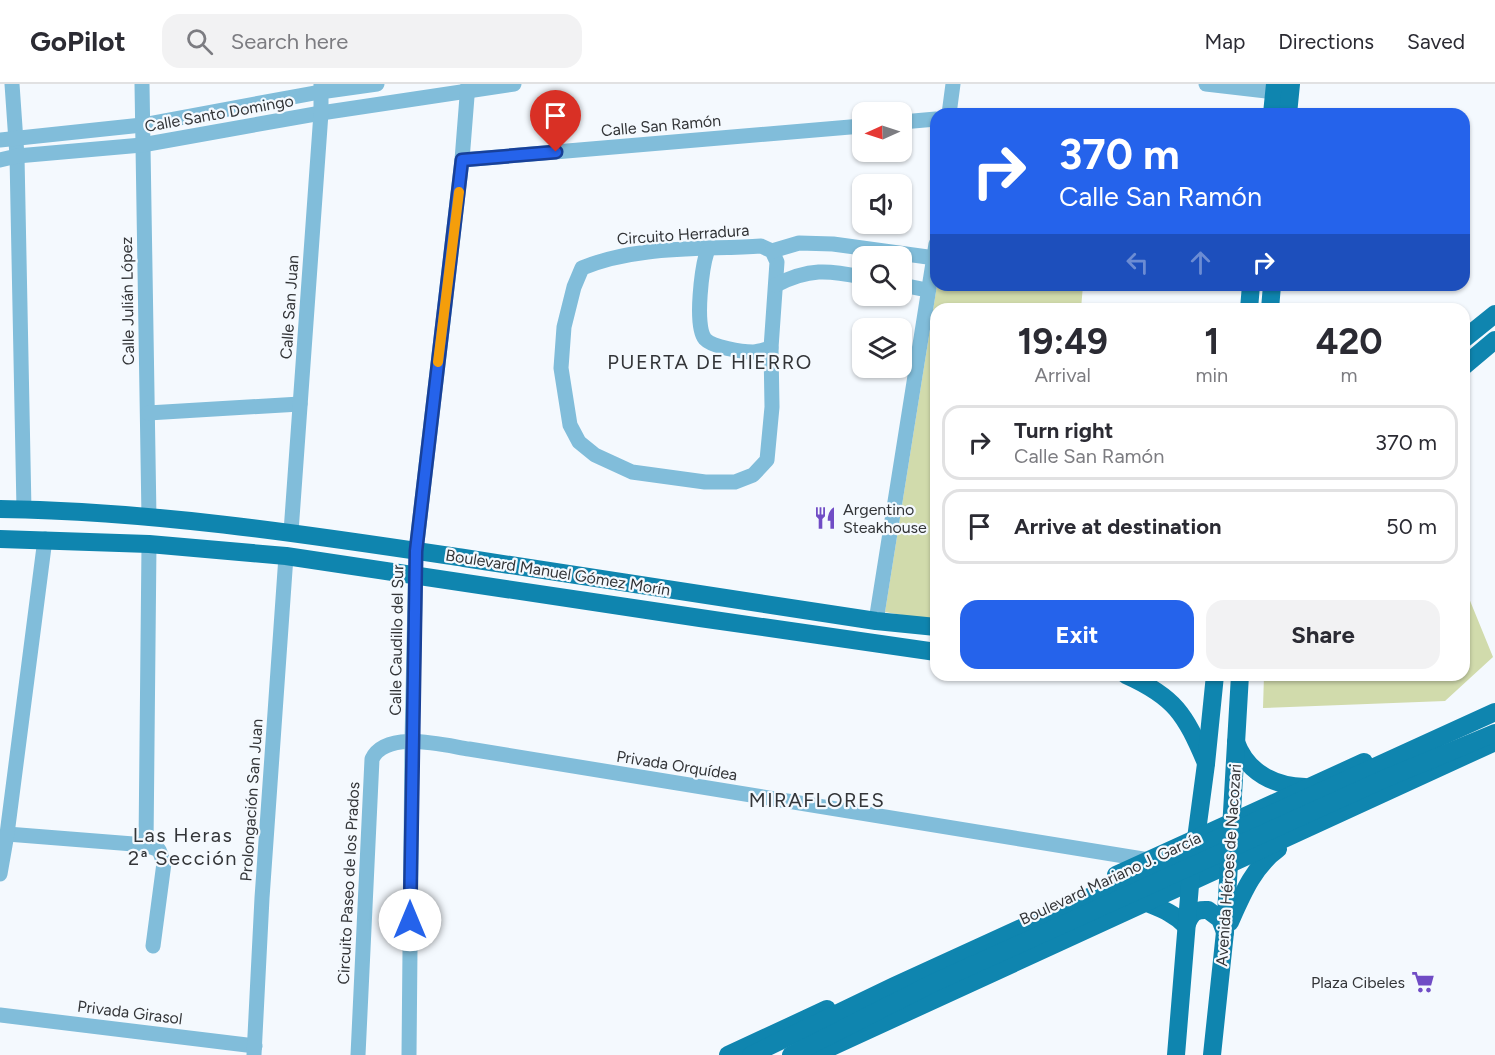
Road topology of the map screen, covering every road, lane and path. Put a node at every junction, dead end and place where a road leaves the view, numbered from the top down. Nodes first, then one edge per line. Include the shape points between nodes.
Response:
1 (12, 84) edge
2 (142, 84) edge
3 (378, 84) edge
4 (514, 84) edge
5 (953, 84) edge
6 (1206, 84) edge
7 (1280, 87) edge
8 (320, 88) edge
9 (467, 88) edge
10 (950, 108) edge
11 (1274, 108) edge
12 (1286, 108) edge
13 (321, 113) junction
14 (930, 120) edge
15 (912, 121) edge
16 (142, 125) junction
17 (852, 127) edge
18 (16, 137) junction
19 (0, 140) edge
20 (142, 146) junction
21 (17, 156) junction
22 (0, 159) edge
23 (462, 160) junction
24 (708, 249) junction
25 (772, 251) junction
26 (930, 251) edge
27 (852, 275) edge
28 (930, 275) edge
29 (776, 285) junction
30 (912, 287) edge
31 (927, 290) junction
32 (1495, 314) edge
33 (1470, 334) edge
34 (1495, 340) edge
35 (771, 348) junction
36 (1470, 361) edge
37 (300, 404) junction
38 (148, 413) junction
39 (0, 509) edge
40 (24, 510) junction
41 (148, 518) junction
42 (291, 532) junction
43 (0, 539) edge
44 (45, 539) junction
45 (149, 544) junction
46 (416, 551) junction
47 (286, 556) junction
48 (416, 574) junction
49 (876, 621) junction
50 (930, 626) edge
51 (930, 651) edge
52 (1138, 681) edge
53 (1214, 681) edge
54 (1240, 681) edge
55 (1495, 704) edge
56 (1495, 712) edge
57 (1495, 732) edge
58 (412, 741) junction
59 (1236, 742) junction
60 (1495, 742) edge
61 (1206, 764) junction
62 (1307, 787) junction
63 (1231, 822) junction
64 (1304, 831) junction
65 (7, 834) junction
66 (1195, 838) junction
67 (146, 845) junction
68 (1149, 860) junction
69 (1229, 865) junction
70 (0, 874) edge
71 (1190, 883) junction
72 (1147, 903) junction
73 (1186, 926) junction
74 (996, 930) junction
75 (1225, 932) junction
76 (153, 946) dead end
77 (1014, 964) junction
78 (0, 1015) edge
79 (254, 1051) edge
80 (358, 1055) edge
81 (409, 1055) edge
82 (728, 1055) edge
83 (751, 1055) edge
84 (791, 1055) edge
85 (814, 1055) edge
86 (1176, 1055) edge
87 (1212, 1055) edge

1 - 18 street
2 - 16 street, Calle Julián López
3 - 8 street, Calle Santo Domingo
4 - 9 street, Calle Santo Domingo
5 - 10 street
6 - 7 street
7 - 11 main road
7 - 12 main road
8 - 13 street, Calle San Juan
8 - 16 street, Calle Santo Domingo
9 - 13 street, Calle Santo Domingo
9 - 23 street, Calle Caudillo del Sur
13 - 20 street, Calle Santo Domingo
13 - 37 street, Calle San Juan
14 - 15 street
16 - 18 street, Calle Santo Domingo
16 - 20 street, Calle Julián López
17 - 23 street, Calle San Ramón
18 - 19 street, Calle Santo Domingo
18 - 21 street
20 - 21 street, Calle Santo Domingo
20 - 38 street, Calle Julián López
21 - 22 street, Calle Santo Domingo
21 - 40 street
23 - 46 street, Calle Caudillo del Sur
24 - 25 street, Circuito Herradura via 761,246
24 - 35 street via 702,265 699,328 705,340 716,346 754,352
24 - 35 street, Circuito Herradura via 605,258 582,268 564,327 561,368 570,426 579,442 595,455 632,472 705,482 735,482 753,475 767,460 772,407
25 - 26 street, Circuito Herradura via 799,243
25 - 29 street, Circuito Herradura via 777,262
27 - 29 street via 831,270 808,272
28 - 31 street
29 - 35 street, Circuito Herradura
30 - 31 street
31 - 49 street
32 - 33 main road
34 - 36 main road
37 - 38 street
37 - 42 street, Calle San Juan
38 - 41 street, Calle Julián López
39 - 40 main road, Boulevard Manuel Gómez Morín
40 - 41 main road, Boulevard Manuel Gómez Morín
41 - 42 main road, Boulevard Manuel Gómez Morín
42 - 46 main road, Boulevard Manuel Gómez Morín
43 - 44 main road, Boulevard Manuel Gómez Morín
44 - 45 main road, Boulevard Manuel Gómez Morín
44 - 65 street
45 - 47 main road, Boulevard Manuel Gómez Morín
45 - 67 street
46 - 48 street, Calle Caudillo del Sur
46 - 49 main road, Boulevard Manuel Gómez Morín
47 - 48 main road, Boulevard Manuel Gómez Morín
47 - 79 street, Prolongación San Juan
48 - 51 main road, Boulevard Manuel Gómez Morín
48 - 58 street, Calle Caudillo del Sur
49 - 50 main road, Boulevard Manuel Gómez Morín
52 - 61 main road via 1158,691 1181,712
53 - 61 main road, Avenida Héroes de Nacozari
54 - 59 main road, Avenida Héroes de Nacozari
55 - 62 main road, Boulevard Mariano J. García
56 - 83 main road, bridge
57 - 84 main road, bridge via 931,984
58 - 68 street, Privada Orquídea
58 - 80 street, Circuito Paseo de los Prados via 382,746 372,759
58 - 81 street, Calle Caudillo del Sur
59 - 62 main road via 1251,767 1268,779 1287,786
59 - 63 main road, Avenida Héroes de Nacozari
60 - 64 main road
61 - 66 main road, Avenida Héroes de Nacozari
62 - 63 main road, Boulevard Mariano J. García
63 - 66 main road, Boulevard Mariano J. García
63 - 69 main road, Avenida Héroes de Nacozari
64 - 69 main road
64 - 75 main road via 1268,856 1252,876
65 - 67 street
65 - 70 street
66 - 68 main road, Boulevard Mariano J. García
66 - 71 main road, Avenida Héroes de Nacozari
67 - 76 street via 159,849 164,863
68 - 74 main road, Boulevard Mariano J. García
69 - 71 main road
69 - 75 main road, Avenida Héroes de Nacozari
71 - 72 main road
71 - 73 main road, Avenida Héroes de Nacozari
72 - 73 main road via 1165,909
72 - 77 main road
73 - 75 main road via 1196,910 1208,910 1220,919
73 - 86 main road, Avenida Héroes de Nacozari
74 - 77 main road
74 - 82 main road, Boulevard Mariano J. García
75 - 87 main road, Avenida Héroes de Nacozari
77 - 85 main road
78 - 79 street, Privada Girasol

